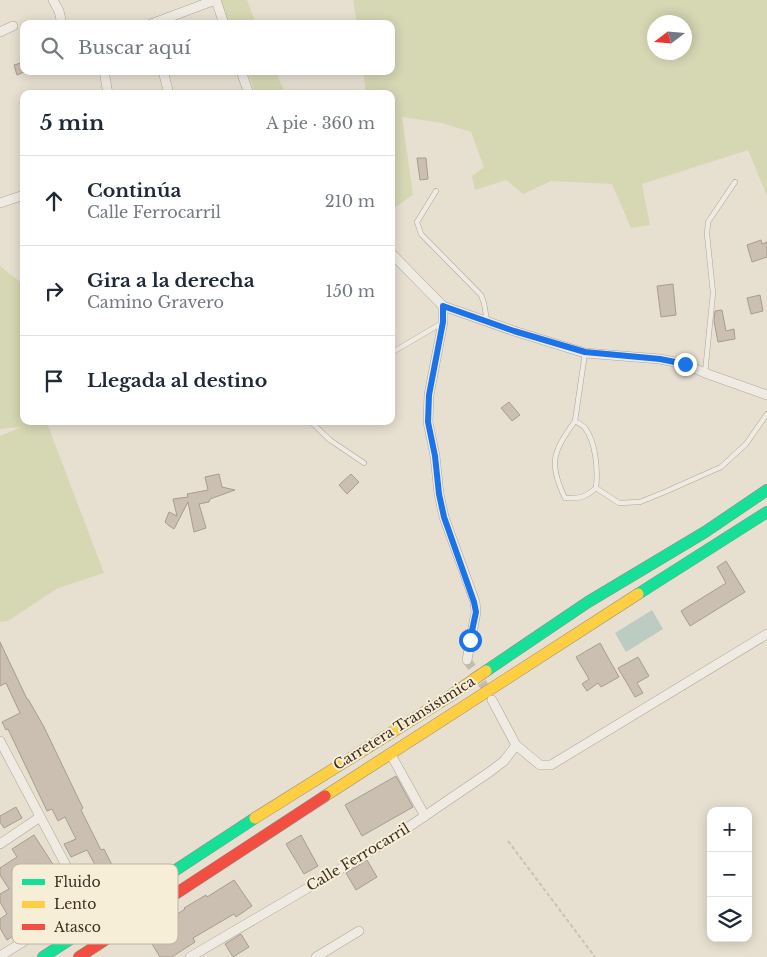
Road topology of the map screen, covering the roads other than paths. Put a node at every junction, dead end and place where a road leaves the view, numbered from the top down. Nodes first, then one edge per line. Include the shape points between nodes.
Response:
1 (53, 0) edge
2 (216, 0) edge
3 (61, 20) edge
4 (162, 20) edge
5 (223, 20) edge
6 (13, 26) dead end
7 (0, 32) edge
8 (105, 75) edge
9 (164, 75) edge
10 (242, 75) edge
11 (107, 90) edge
12 (168, 90) edge
13 (248, 90) edge
14 (735, 182) dead end
15 (436, 191) dead end
16 (20, 196) edge
17 (0, 203) edge
18 (395, 257) edge
19 (443, 306) junction
20 (443, 322) junction
21 (488, 322) junction
22 (395, 351) edge
23 (585, 352) junction
24 (704, 373) junction
25 (767, 395) edge
26 (767, 414) edge
27 (575, 421) junction
28 (314, 425) edge
29 (364, 463) dead end
30 (596, 488) junction
31 (767, 490) edge
32 (767, 512) edge
33 (767, 634) edge
34 (467, 660) tunnel mouth
35 (492, 700) tunnel mouth
36 (0, 741) edge
37 (516, 744) junction
38 (390, 753) junction
39 (425, 816) junction
40 (40, 817) junction
41 (0, 844) edge
42 (65, 864) edge
43 (178, 869) edge
44 (178, 892) edge
45 (359, 931) dead end
46 (19, 944) edge
47 (62, 944) edge
48 (99, 944) edge
49 (0, 956) edge
50 (42, 957) edge
51 (79, 957) edge
52 (190, 957) edge
53 (316, 957) edge

1 - 3 street
2 - 4 street
2 - 5 street
6 - 7 street
8 - 11 street
9 - 12 street
10 - 13 street
14 - 24 lane via 708,222 713,293
15 - 21 lane via 417,222 420,234 480,295
16 - 17 street
18 - 19 street
19 - 20 street
19 - 21 street
20 - 22 lane
20 - 34 street via 429,395 428,422 444,517 476,612
21 - 23 street
23 - 24 street via 660,359 685,364
23 - 27 lane
24 - 25 street
26 - 30 lane via 746,444 721,467 667,491 640,502 619,503
27 - 30 lane via 585,428 593,446 598,471
27 - 30 lane via 554,458 556,481 565,498 579,499
28 - 29 lane
31 - 43 main road, Carretera Transistmica via 705,532 588,602 446,698
32 - 38 main road, Carretera Transistmica
33 - 37 street via 552,765 540,765
35 - 37 street
36 - 40 street
37 - 39 street, Calle Ferrocarril via 504,761
38 - 39 street
38 - 44 main road, Carretera Transistmica
39 - 52 street, Calle Ferrocarril
40 - 41 street
40 - 42 street
45 - 53 street
46 - 49 street
47 - 50 main road, Carretera Transistmica
48 - 51 main road, Carretera Transistmica

